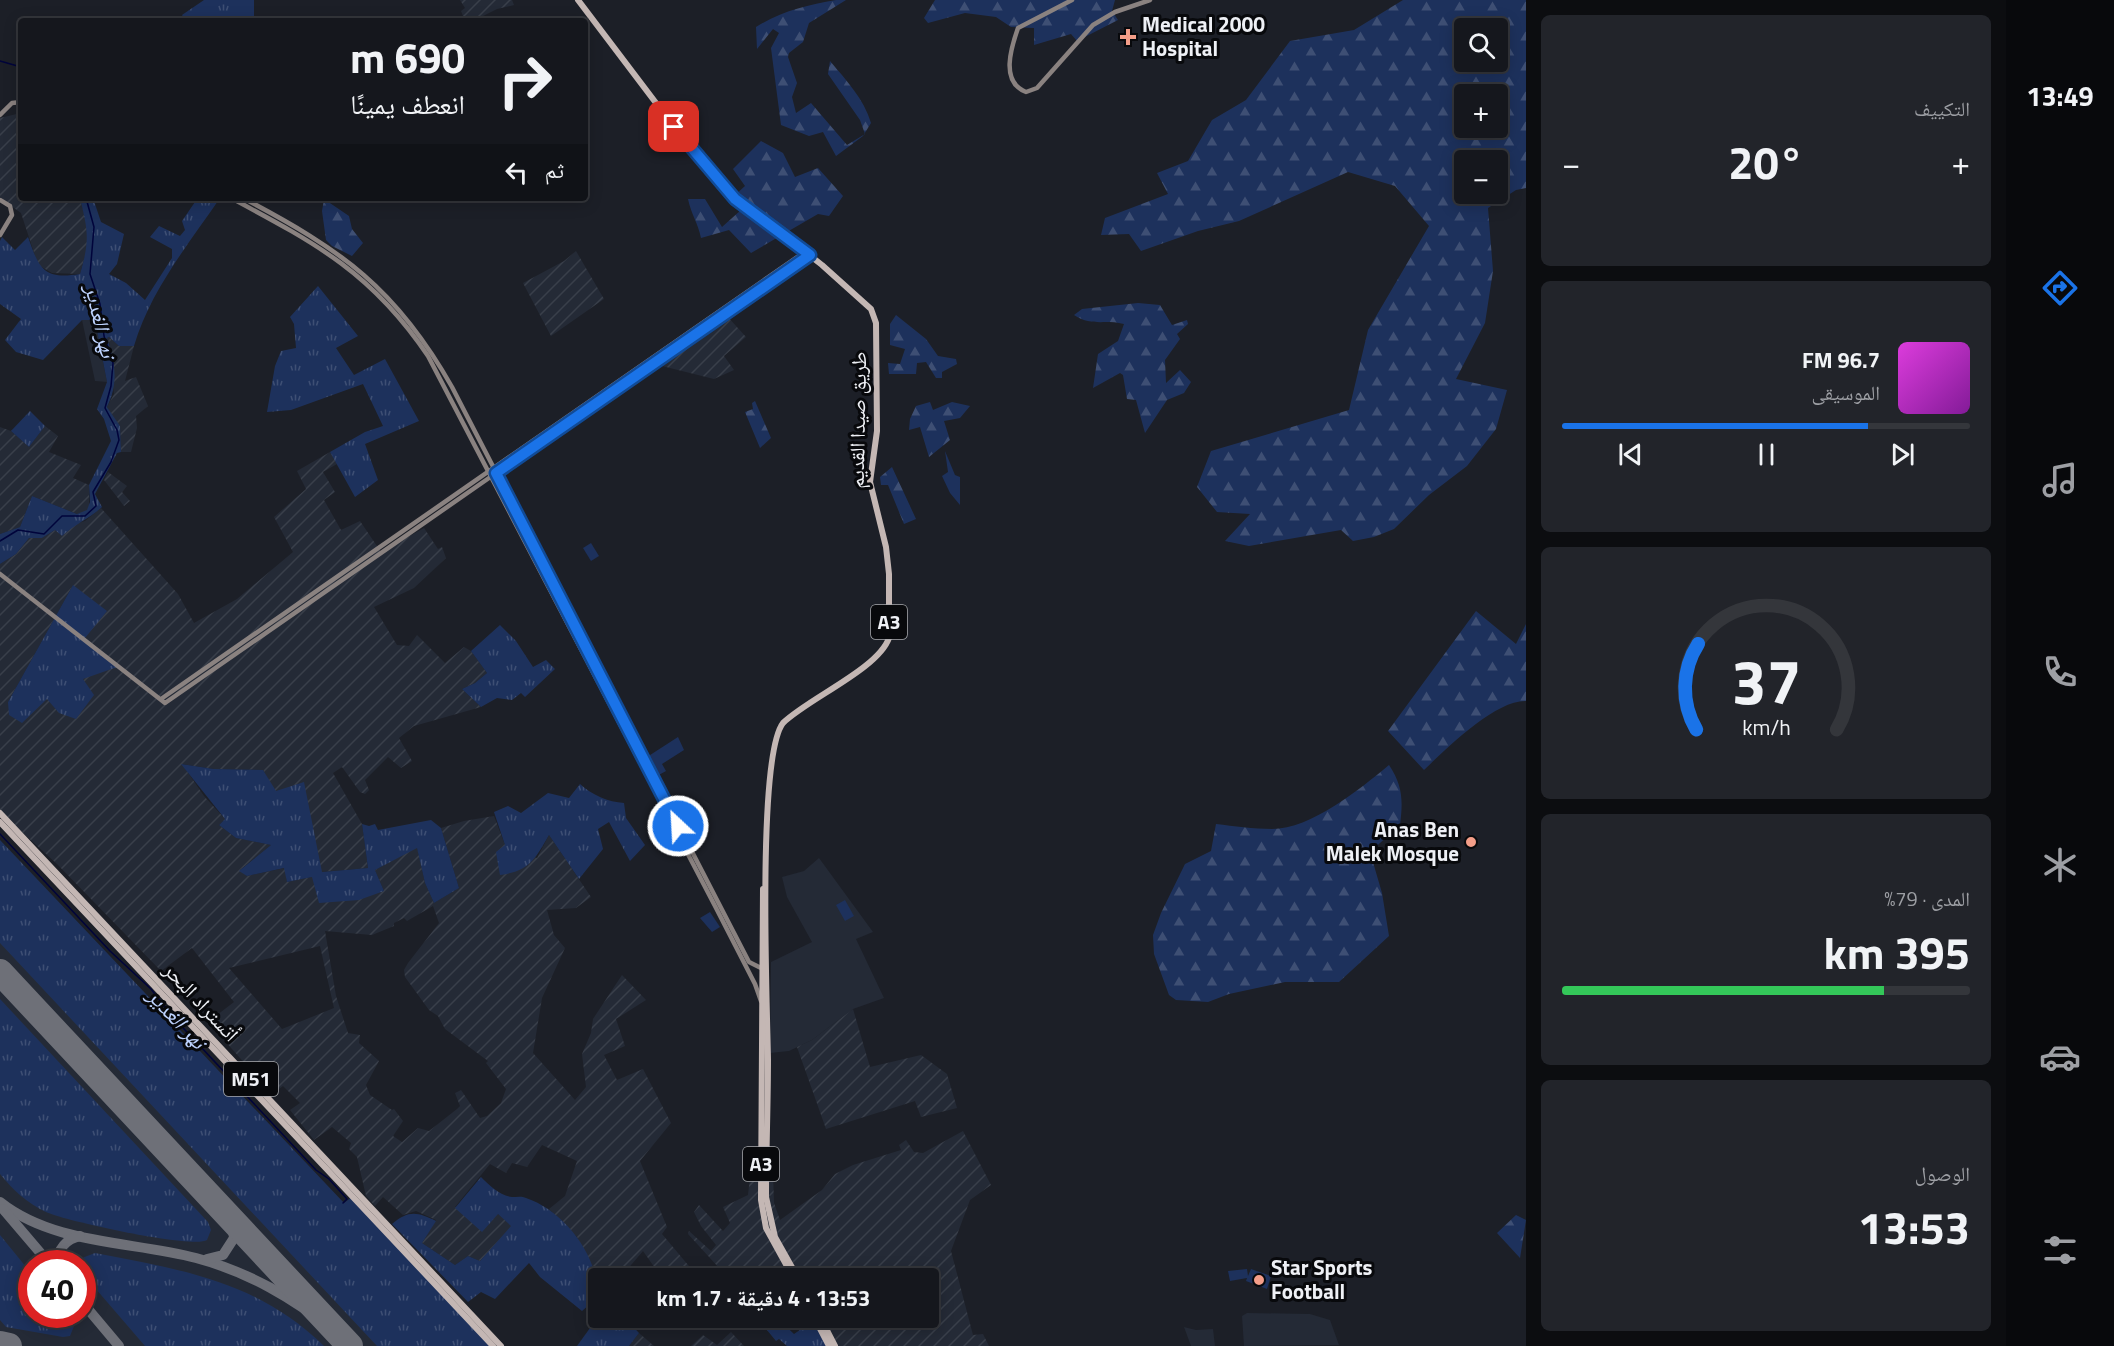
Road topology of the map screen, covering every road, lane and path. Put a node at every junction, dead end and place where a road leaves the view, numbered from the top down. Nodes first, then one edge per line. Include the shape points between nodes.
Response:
1 (579, 0) edge
2 (1072, 0) edge
3 (1150, 0) edge
4 (18, 102) edge
5 (0, 115) edge
6 (0, 200) edge
7 (236, 201) edge
8 (248, 201) edge
9 (0, 235) edge
10 (808, 253) junction
11 (492, 472) junction
12 (0, 574) edge
13 (0, 813) edge
14 (0, 822) edge
15 (766, 858) junction
16 (761, 968) junction
17 (761, 1001) junction
18 (787, 1268) edge
19 (792, 1268) edge
20 (820, 1328) edge
21 (826, 1328) edge
22 (493, 1346) edge
23 (501, 1346) edge
24 (829, 1346) edge
25 (835, 1346) edge

1 - 10 highway, طريق صيدا القديم / A3 via 684,140 729,192
2 - 3 street via 1018,28 1009,72 1017,88 1026,92 1037,88 1093,25 1115,12
4 - 5 street
6 - 9 street via 9,205 12,213
7 - 11 street via 326,251 382,298 428,356
8 - 11 street via 346,258 378,286 423,339 452,387
10 - 11 street
10 - 15 highway, طريق صيدا القديم / A3 via 867,305 875,318 877,431 870,482 889,574 889,638 886,647 869,663 791,716 777,731
11 - 12 street via 163,701
11 - 16 street via 744,954
11 - 17 street
13 - 23 highway, أتستراد البحر / M51
14 - 22 highway, أتستراد البحر / M51
15 - 16 highway, A3
15 - 19 highway, A3 via 766,1197 775,1237
16 - 17 highway, A3
17 - 18 highway, A3 via 760,1200 770,1237
20 - 24 highway
21 - 25 highway

